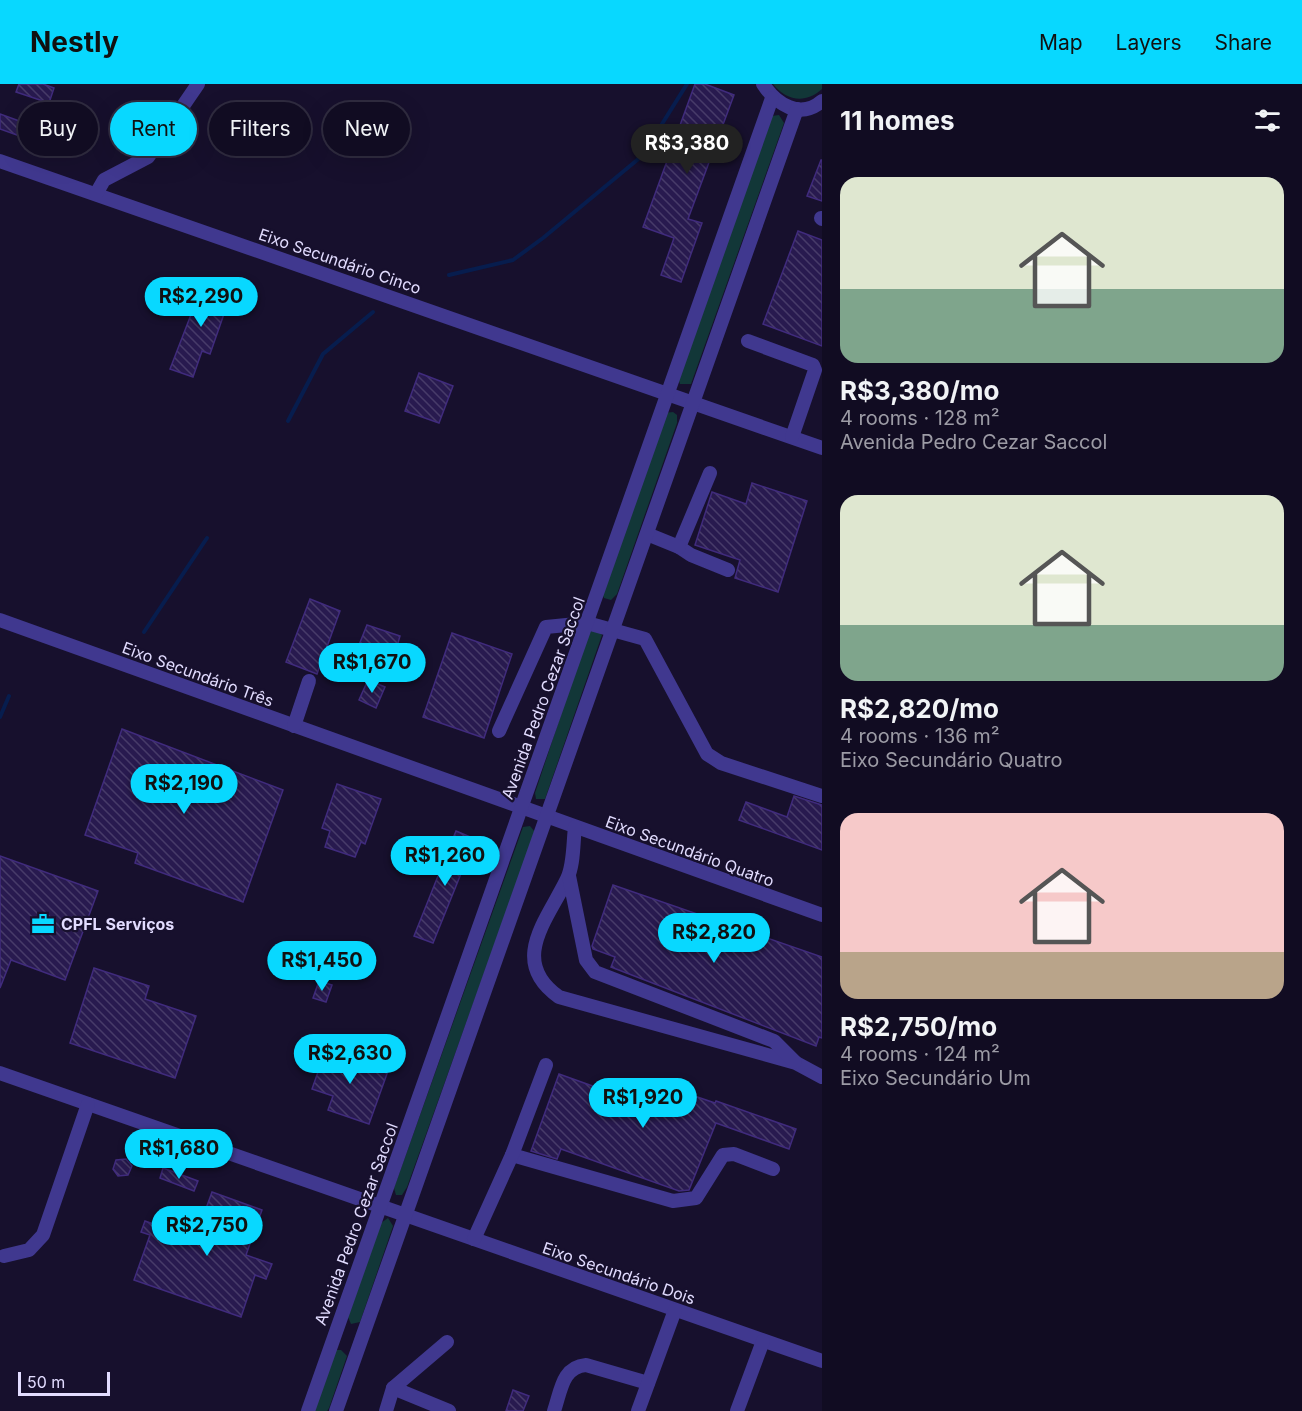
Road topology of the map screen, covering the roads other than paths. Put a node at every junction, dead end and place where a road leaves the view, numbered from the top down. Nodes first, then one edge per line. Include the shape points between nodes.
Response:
1 (198, 84) edge
2 (763, 84) edge
3 (772, 99) junction
4 (822, 101) edge
5 (797, 109) junction
6 (0, 161) edge
7 (96, 194) junction
8 (748, 341) dead end
9 (668, 393) junction
10 (693, 402) junction
11 (792, 437) junction
12 (822, 448) edge
13 (710, 473) dead end
14 (646, 534) junction
15 (679, 547) junction
16 (728, 570) dead end
17 (0, 620) edge
18 (587, 622) junction
19 (613, 628) junction
20 (309, 681) dead end
21 (294, 726) junction
22 (499, 731) dead end
23 (822, 796) edge
24 (521, 808) junction
25 (546, 817) junction
26 (575, 828) junction
27 (568, 876) junction
28 (822, 915) edge
29 (796, 1063) junction
30 (546, 1065) dead end
31 (0, 1073) edge
32 (822, 1077) edge
33 (88, 1104) junction
34 (512, 1155) junction
35 (773, 1169) dead end
36 (380, 1206) junction
37 (406, 1215) junction
38 (474, 1239) junction
39 (4, 1256) dead end
40 (675, 1310) junction
41 (334, 1335) junction
42 (763, 1341) junction
43 (447, 1342) dead end
44 (360, 1344) junction
45 (822, 1361) edge
46 (648, 1383) junction
47 (393, 1388) junction
48 (308, 1411) edge
49 (336, 1411) edge
50 (386, 1411) edge
51 (449, 1411) edge
52 (554, 1411) edge
53 (638, 1411) edge
54 (737, 1411) edge

1 - 7 street via 148,157 104,180
2 - 3 street
3 - 5 street
3 - 9 street, Avenida Pedro Cezar Saccol
4 - 5 street
5 - 10 street
6 - 7 street, Eixo Secundário Cinco
7 - 9 street, Eixo Secundário Cinco
8 - 11 street via 813,364
9 - 10 street, Eixo Secundário Cinco
9 - 18 street, Avenida Pedro Cezar Saccol
10 - 11 street, Eixo Secundário Cinco
10 - 14 street
11 - 12 street, Eixo Secundário Cinco
13 - 15 street
14 - 15 street
14 - 19 street
15 - 16 street
17 - 21 street, Eixo Secundário Três
18 - 19 street
18 - 22 street via 546,627
18 - 24 street, Avenida Pedro Cezar Saccol
19 - 23 street via 645,639 707,754 721,763
19 - 25 street
20 - 21 street
21 - 24 street, Eixo Secundário Três
24 - 25 street, Eixo Secundário Três
24 - 36 street, Avenida Pedro Cezar Saccol
25 - 26 street, Eixo Secundário Quatro
25 - 37 street
26 - 27 street
26 - 28 street, Eixo Secundário Quatro
27 - 29 street via 586,960 595,972 774,1041
27 - 29 street via 541,923 533,961 542,985 559,997
29 - 32 street
30 - 34 street
31 - 33 street, Eixo Secundário Dois
33 - 36 street, Eixo Secundário Dois
33 - 39 street via 42,1235 29,1250
34 - 35 street via 673,1200 696,1198 723,1155 734,1154
34 - 38 street
36 - 37 street, Eixo Secundário Dois
36 - 41 street, Avenida Pedro Cezar Saccol
37 - 38 street, Eixo Secundário Dois
37 - 44 street
38 - 40 street, Eixo Secundário Dois
40 - 42 street, Eixo Secundário Dois
40 - 46 street
41 - 44 street
41 - 48 street, Avenida Pedro Cezar Saccol
42 - 45 street, Eixo Secundário Dois
42 - 54 street
43 - 47 street
44 - 49 street
46 - 52 street via 586,1365 576,1366 567,1372
46 - 53 street
47 - 50 street
47 - 51 street

